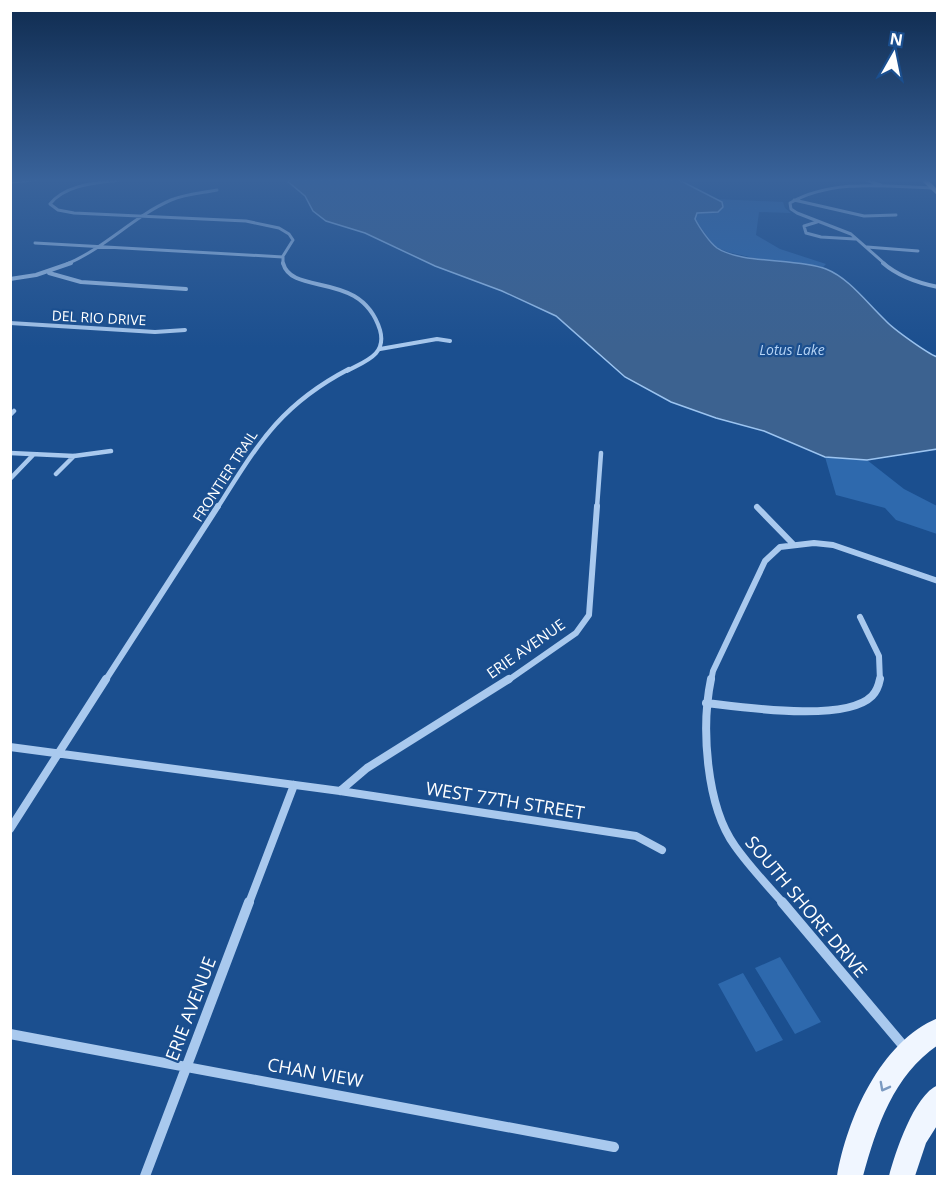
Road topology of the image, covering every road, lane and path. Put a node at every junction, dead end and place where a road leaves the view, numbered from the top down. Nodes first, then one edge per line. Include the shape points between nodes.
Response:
1 (116, 235) edge
2 (290, 235) edge
3 (815, 235) edge
4 (850, 235) edge
5 (857, 238) junction
6 (35, 243) dead end
7 (99, 247) junction
8 (867, 247) junction
9 (918, 251) dead end
10 (283, 257) junction
11 (49, 273) junction
12 (10, 279) edge
13 (938, 287) edge
14 (186, 289) dead end
15 (10, 323) edge
16 (185, 330) dead end
17 (450, 340) dead end
18 (380, 350) junction
19 (111, 451) dead end
20 (10, 453) edge
21 (601, 453) dead end
22 (33, 455) junction
23 (74, 456) junction
24 (56, 474) dead end
25 (10, 479) edge
26 (757, 507) dead end
27 (793, 544) junction
28 (938, 581) edge
29 (860, 617) dead end
30 (706, 703) junction
31 (10, 747) edge
32 (59, 755) junction
33 (294, 785) junction
34 (339, 791) junction
35 (10, 829) edge
36 (662, 850) dead end
37 (938, 1030) edge
38 (10, 1034) edge
39 (909, 1051) junction
40 (187, 1066) junction
41 (938, 1098) edge
42 (614, 1147) dead end
43 (145, 1176) edge
44 (850, 1176) edge
45 (902, 1176) edge

1 - 7 street
2 - 10 street via 293,240
3 - 5 street
4 - 5 street
5 - 8 street
6 - 7 street
7 - 10 street
7 - 11 street
8 - 9 street
8 - 13 street via 891,271
10 - 18 street via 288,273 296,279 348,291 363,302 377,322
11 - 12 street
11 - 14 street via 81,282
15 - 16 street, DEL RIO DRIVE via 155,332
17 - 18 street
18 - 32 street, FRONTIER TRAIL via 371,359 315,387 262,438
19 - 23 street
20 - 22 street
21 - 34 street, ERIE AVENUE via 589,615 576,633 367,768
22 - 23 street
22 - 25 street
23 - 24 street
26 - 27 street
27 - 28 street, SOUTH SHORE DRIVE via 833,545
27 - 30 street, SOUTH SHORE DRIVE via 780,547 765,561 713,671
29 - 30 street via 877,651 880,670 880,684 869,698 850,708 821,712
30 - 39 street, SOUTH SHORE DRIVE via 706,752 718,808 734,845
31 - 32 street
32 - 33 street
32 - 35 street, FRONTIER TRAIL
33 - 34 street, WEST 77TH STREET
33 - 40 street, ERIE AVENUE
34 - 36 street, WEST 77TH STREET via 636,836
37 - 39 main road
38 - 40 street, CHAN VIEW
39 -> 44 main road via 890,1074 871,1112
40 - 42 street, CHAN VIEW
40 - 43 street, ERIE AVENUE
41 - 45 main road via 915,1137

